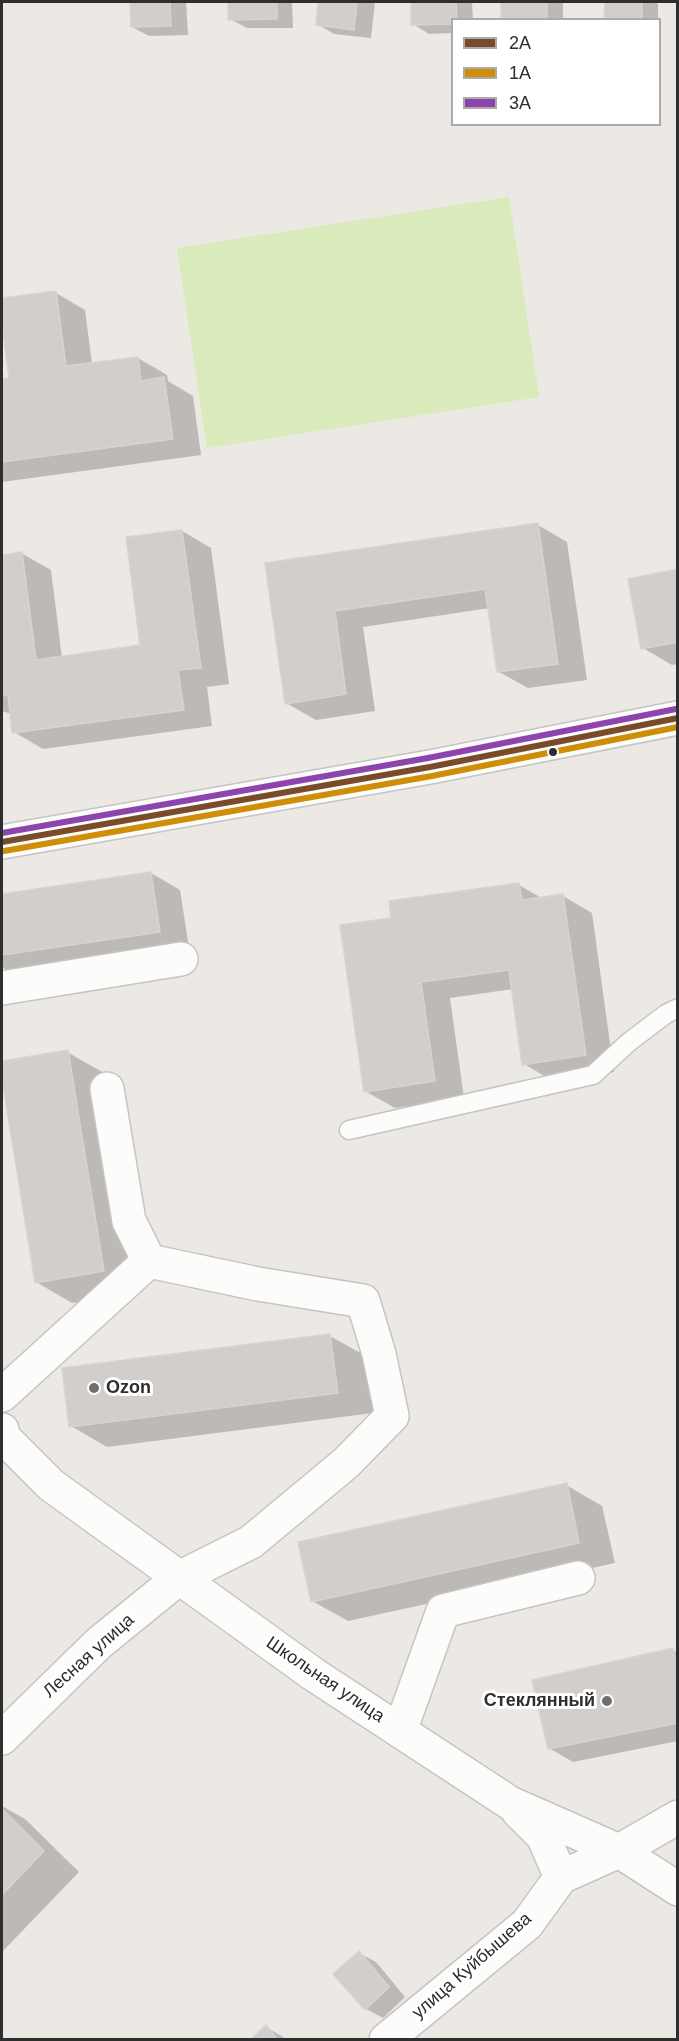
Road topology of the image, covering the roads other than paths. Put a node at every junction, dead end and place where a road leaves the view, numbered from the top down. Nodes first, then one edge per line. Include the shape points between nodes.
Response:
1 (678, 718) edge
2 (2, 842) edge
3 (181, 959) dead end
4 (2, 988) edge
5 (678, 1008) edge
6 (107, 1089) dead end
7 (349, 1130) dead end
8 (149, 1261) junction
9 (2, 1395) edge
10 (2, 1435) edge
11 (179, 1578) junction
12 (578, 1578) dead end
13 (400, 1731) junction
14 (2, 1738) edge
15 (510, 1803) junction
16 (678, 1817) edge
17 (619, 1851) junction
18 (561, 1877) junction
19 (678, 1888) edge
20 (386, 2040) edge

1 - 2 street via 430,767
3 - 4 street
5 - 7 lane via 629,1042 594,1075
6 - 8 street via 129,1221
8 - 9 street
8 - 11 street, Лесная улица via 363,1301 392,1416 346,1462 251,1542
10 - 11 street, Школьная улица via 51,1485
11 - 13 street, Школьная улица
11 - 14 street, Лесная улица via 99,1642
12 - 13 street via 444,1611
13 - 15 street, Школьная улица
15 - 17 street, Школьная улица
15 - 18 street via 543,1836
16 - 17 street, улица Куйбышева
17 - 18 street, улица Куйбышева
17 - 19 street, Школьная улица
18 - 20 street, улица Куйбышева via 527,1923

